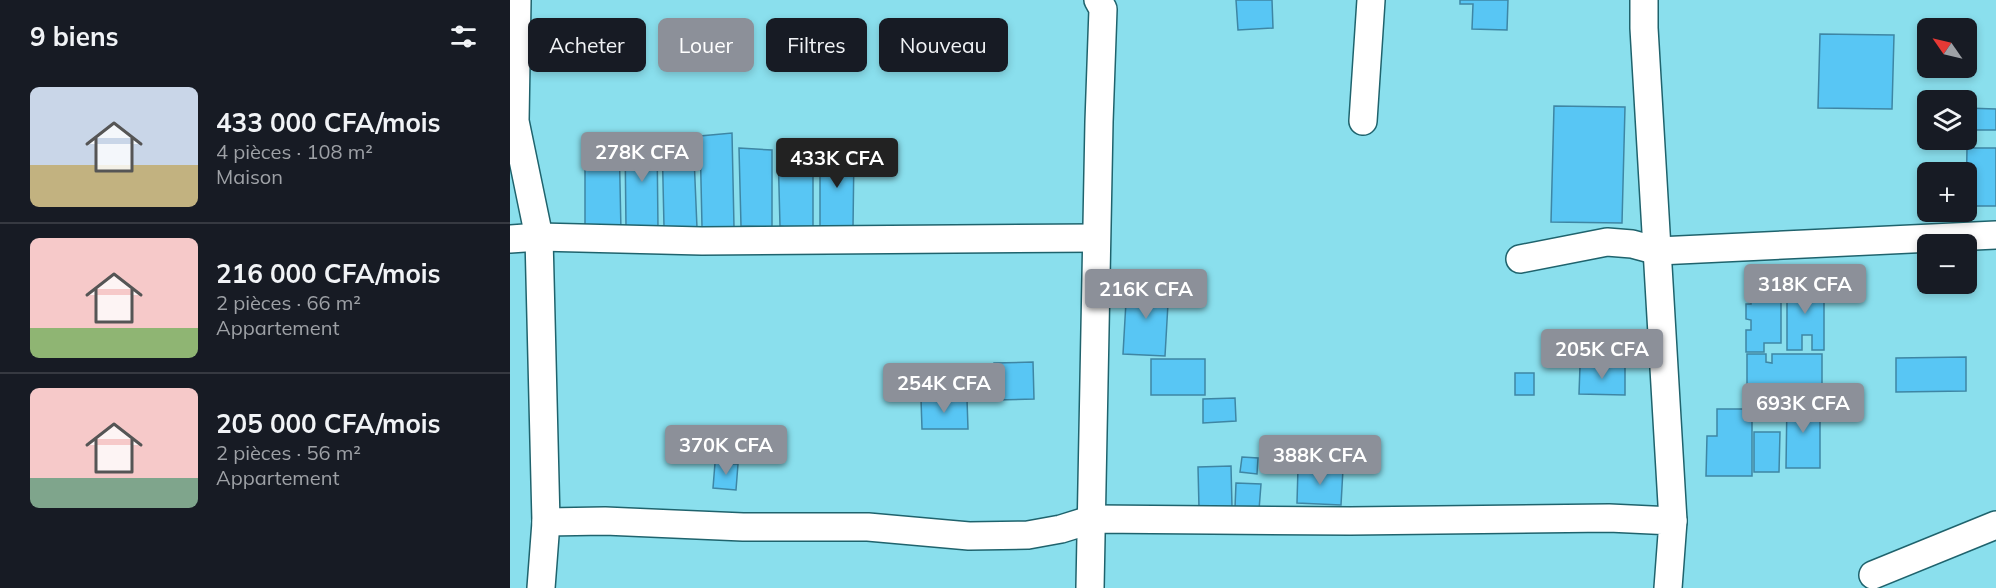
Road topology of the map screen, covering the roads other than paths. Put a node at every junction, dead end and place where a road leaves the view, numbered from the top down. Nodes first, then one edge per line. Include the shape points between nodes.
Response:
1 (518, 0) edge
2 (1098, 0) edge
3 (1371, 0) edge
4 (1644, 0) edge
5 (1363, 121) dead end
6 (1996, 235) edge
7 (539, 237) junction
8 (1096, 238) junction
9 (510, 239) edge
10 (1658, 251) junction
11 (1520, 260) dead end
12 (1093, 519) junction
13 (1673, 521) junction
14 (546, 522) junction
15 (1996, 525) edge
16 (1873, 575) dead end
17 (541, 588) edge
18 (1090, 588) edge
19 (1668, 588) edge

1 - 7 street via 514,121
2 - 8 street via 1103,9
3 - 5 street
4 - 10 street
6 - 10 street
7 - 8 street via 702,241
7 - 9 street
7 - 14 street
8 - 12 street
10 - 11 street via 1607,242
10 - 13 street
12 - 13 street
12 - 14 street via 1028,535 969,536 867,527
12 - 18 street
13 - 19 street
14 - 17 street
15 - 16 street

